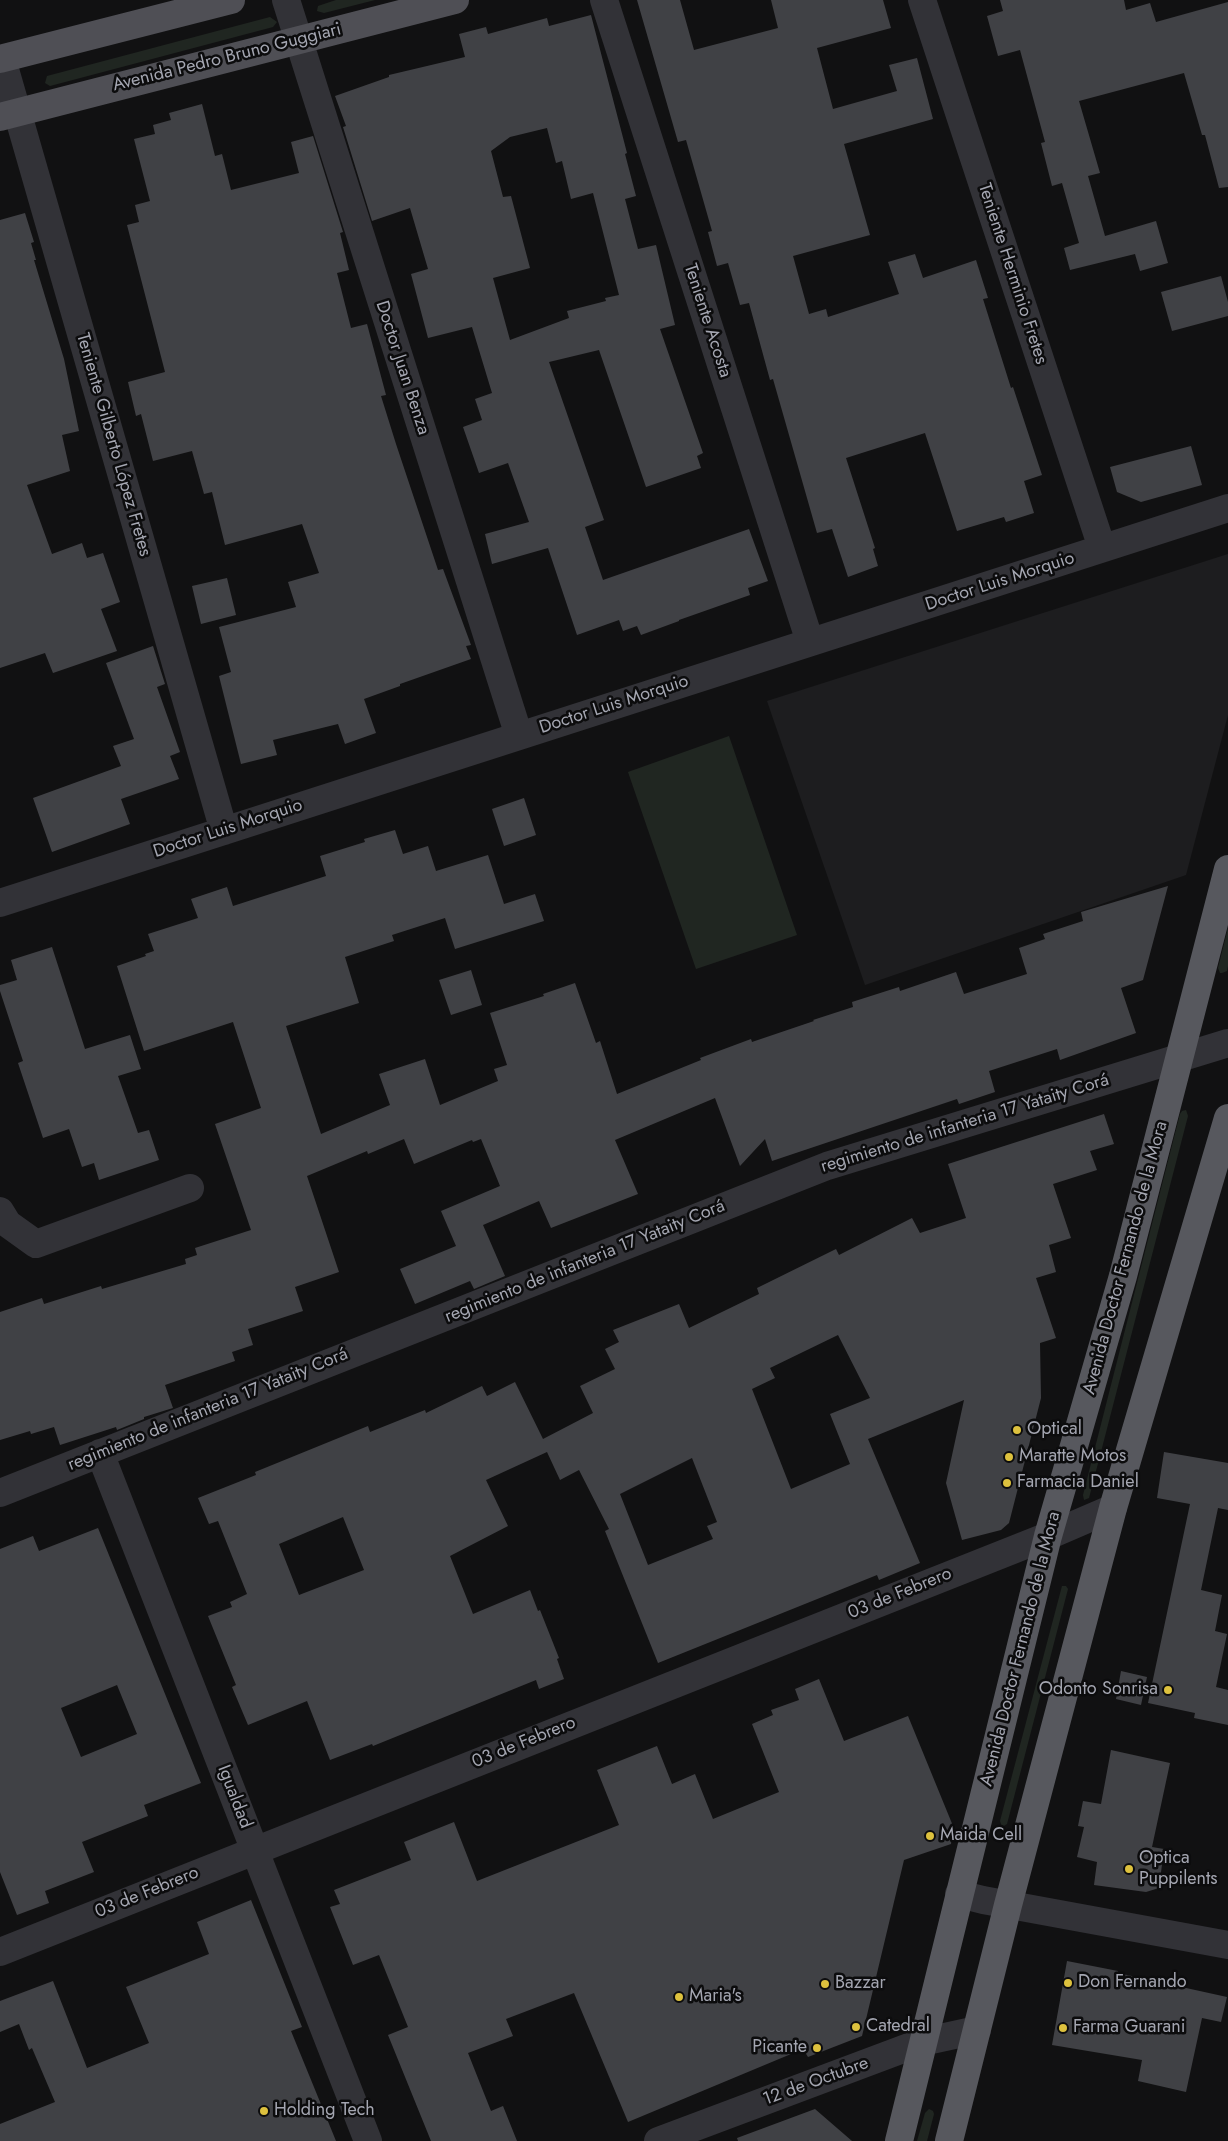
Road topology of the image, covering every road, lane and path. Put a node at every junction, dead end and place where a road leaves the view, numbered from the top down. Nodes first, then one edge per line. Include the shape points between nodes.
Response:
1 (231, 0) edge
2 (286, 0) edge
3 (455, 0) edge
4 (604, 0) edge
5 (922, 0) edge
6 (298, 40) junction
7 (1, 59) edge
8 (9, 114) edge
9 (1228, 508) edge
10 (1102, 548) junction
11 (810, 642) junction
12 (519, 736) junction
13 (224, 831) junction
14 (1228, 869) edge
15 (0, 902) edge
16 (1228, 1043) edge
17 (1179, 1057) junction
18 (1228, 1118) edge
19 (190, 1188) dead end
20 (0, 1211) edge
21 (100, 1453) junction
22 (0, 1493) edge
23 (1113, 1508) junction
24 (1048, 1536) junction
25 (255, 1850) junction
26 (959, 1894) junction
27 (1008, 1905) junction
28 (1228, 1945) edge
29 (0, 1952) edge
30 (977, 2030) junction
31 (922, 2042) junction
32 (368, 2141) edge
33 (658, 2141) edge
34 (899, 2141) edge
35 (949, 2141) edge

1 - 7 main road
2 - 6 street, Doctor Juan Benza
3 - 6 main road, Avenida Pedro Bruno Guggiari
4 - 11 street, Teniente Acosta
5 - 10 street, Teniente Herminio Fretes
6 - 8 main road, Avenida Pedro Bruno Guggiari
6 - 12 street, Doctor Juan Benza
7 - 8 street, Teniente Gilberto López Fretes
8 - 13 street, Teniente Gilberto López Fretes
9 - 10 street, Doctor Luis Morquio
10 - 11 street, Doctor Luis Morquio
11 - 12 street, Doctor Luis Morquio
12 - 13 street, Doctor Luis Morquio
13 - 15 street, Doctor Luis Morquio
14 - 17 highway, Avenida Doctor Fernando de la Mora
16 - 17 street, regimiento de infanteria 17 Yataity Corá
17 - 21 street, regimiento de infanteria 17 Yataity Corá via 827,1166
17 - 24 highway, Avenida Doctor Fernando de la Mora via 1123,1276
18 - 23 highway
19 - 20 street via 36,1244 8,1224
21 - 22 street, regimiento de infanteria 17 Yataity Corá
21 - 25 street, Igualdad
23 - 24 street, 03 de Febrero
23 - 27 highway
24 - 25 street, 03 de Febrero
24 - 26 highway, Avenida Doctor Fernando de la Mora
25 - 29 street, 03 de Febrero
25 - 32 street, Igualdad
26 - 27 street
26 - 31 highway, Avenida Doctor Fernando de la Mora
27 - 28 street
27 - 30 highway
30 - 31 street, 12 de Octubre
30 - 35 highway
31 - 33 street, 12 de Octubre
31 - 34 highway, Avenida Doctor Fernando de la Mora

